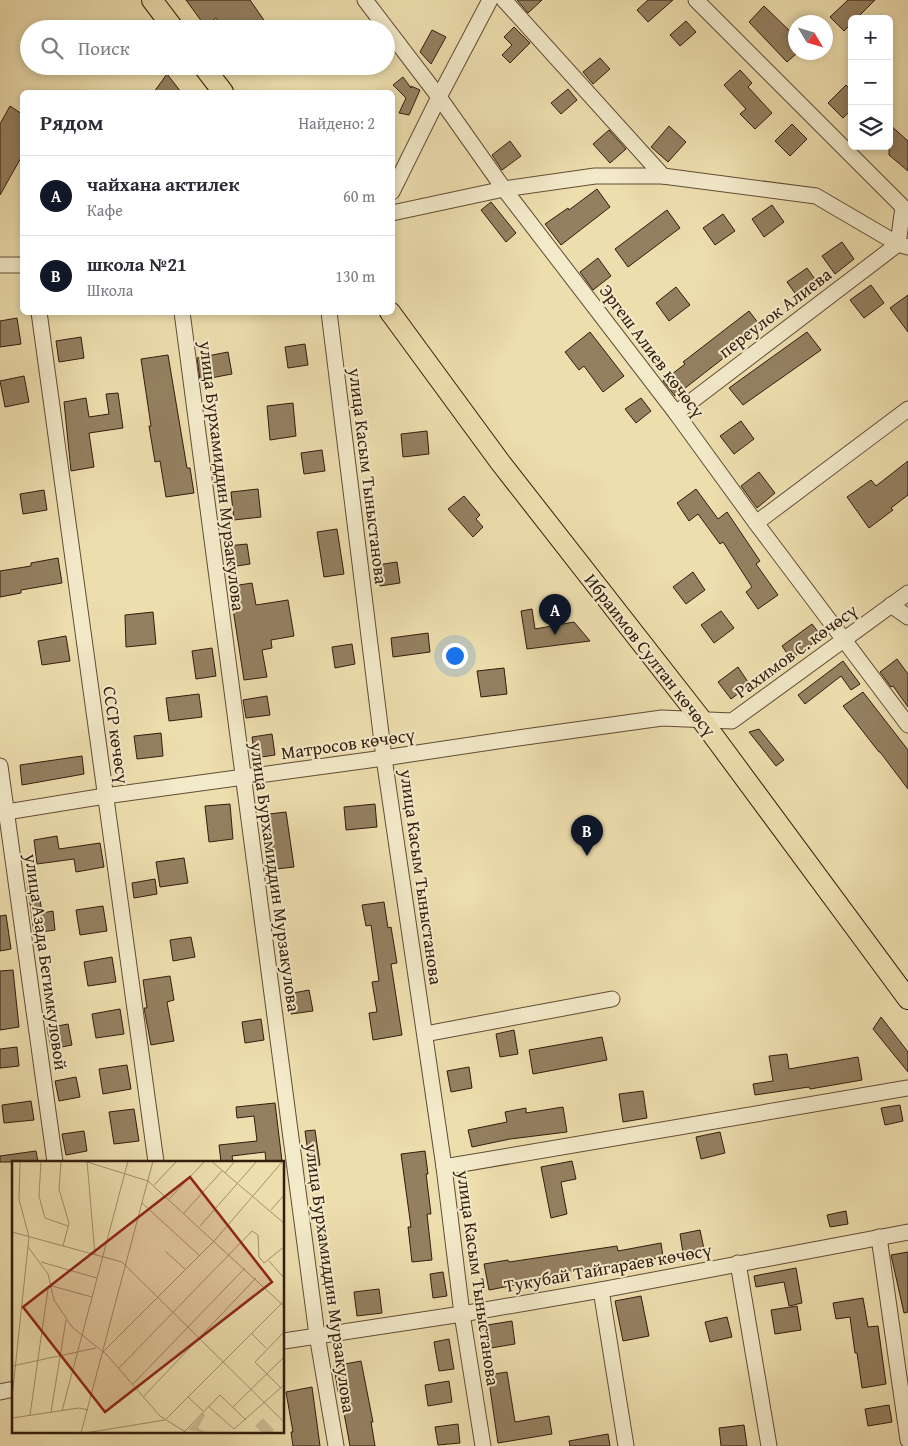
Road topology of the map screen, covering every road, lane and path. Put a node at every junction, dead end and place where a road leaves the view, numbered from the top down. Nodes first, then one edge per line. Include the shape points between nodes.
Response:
1 (152, 0) edge
2 (365, 0) edge
3 (490, 0) edge
4 (504, 0) edge
5 (696, 0) edge
6 (167, 20) edge
7 (380, 20) edge
8 (395, 39) edge
9 (210, 75) edge
10 (221, 90) edge
11 (439, 97) junction
12 (663, 176) junction
13 (395, 186) edge
14 (504, 189) junction
15 (395, 212) edge
16 (903, 246) edge
17 (0, 265) edge
18 (20, 265) edge
19 (39, 315) edge
20 (182, 315) edge
21 (329, 315) edge
22 (392, 315) edge
23 (908, 409) edge
24 (676, 413) junction
25 (756, 523) junction
26 (908, 593) edge
27 (891, 606) junction
28 (908, 617) edge
29 (843, 639) junction
30 (701, 719) junction
31 (908, 725) edge
32 (384, 758) junction
33 (0, 766) edge
34 (242, 777) junction
35 (105, 796) junction
36 (4, 812) edge
37 (908, 999) edge
38 (612, 1000) dead end
39 (425, 1034) junction
40 (908, 1088) edge
41 (55, 1161) edge
42 (156, 1161) edge
43 (444, 1167) junction
44 (908, 1232) edge
45 (879, 1237) junction
46 (738, 1263) junction
47 (601, 1290) junction
48 (462, 1314) junction
49 (317, 1335) junction
50 (285, 1341) edge
51 (908, 1440) edge
52 (336, 1446) edge
53 (484, 1446) edge
54 (626, 1446) edge
55 (769, 1446) edge

1 - 6 main road
2 - 7 street, Эргеш Алиев көчөсү
3 - 11 street
4 - 12 street
5 - 16 street via 903,207
8 - 11 street, Эргеш Алиев көчөсү
9 - 10 main road
11 - 13 street
11 - 14 street, Эргеш Алиев көчөсү
12 - 14 street via 595,176
12 - 16 street via 816,196
14 - 15 street
14 - 24 street, Эргеш Алиев көчөсү
16 - 24 street, переулок Алиева
17 - 18 street
19 - 35 street, СССР көчөсү
20 - 34 street, улица Бурхамиддин Мурзакулова
21 - 32 street, улица Касым Тыныстанова
22 - 30 main road, Ибраимов Султан көчөсү via 500,462
23 - 25 street
24 - 25 street, Эргеш Алиев көчөсү
25 - 29 street, Эргеш Алиев көчөсү
26 - 27 street, Рахимов С. көчөсү
27 - 28 street
27 - 29 street, Рахимов С. көчөсү
29 - 30 street, Рахимов С. көчөсү via 732,722
29 - 31 street, Эргеш Алиев көчөсү
30 - 32 street, Матросов көчөсү via 662,718
30 - 37 main road, Ибраимов Султан көчөсү
32 - 34 street, Матросов көчөсү
32 - 39 street, улица Касым Тыныстанова
33 - 36 street, улица Азада Бегимкуловой
34 - 35 street, Матросов көчөсү
34 - 49 street, улица Бурхамиддин Мурзакулова
35 - 36 street, Матросов көчөсү
35 - 42 street, СССР көчөсү
36 - 41 street, улица Азада Бегимкуловой
38 - 39 street
39 - 43 street, улица Касым Тыныстанова
40 - 43 street
43 - 48 street, улица Касым Тыныстанова
44 - 45 street, Тукубай Тайгараев көчөсү
45 - 46 street, Тукубай Тайгараев көчөсү
45 - 51 street
46 - 47 street, Тукубай Тайгараев көчөсү
46 - 55 street
47 - 48 street, Тукубай Тайгараев көчөсү
47 - 54 street
48 - 49 street, Тукубай Тайгараев көчөсү
48 - 53 street, улица Касым Тыныстанова
49 - 50 street, Тукубай Тайгараев көчөсү
49 - 52 street, улица Бурхамиддин Мурзакулова

